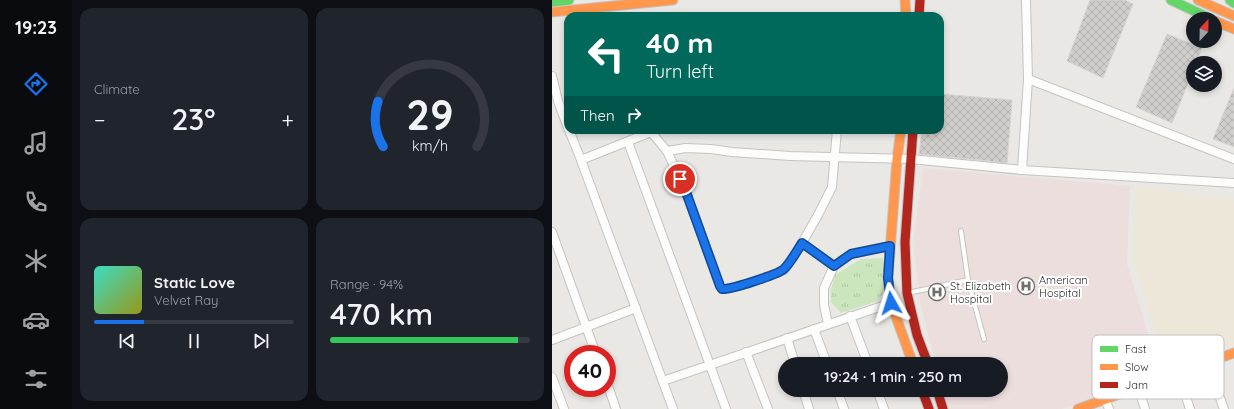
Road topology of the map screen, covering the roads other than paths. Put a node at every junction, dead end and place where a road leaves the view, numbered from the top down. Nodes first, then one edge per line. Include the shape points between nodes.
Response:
1 (569, 0) edge
2 (588, 0) edge
3 (673, 0) edge
4 (905, 0) edge
5 (920, 0) edge
6 (1026, 0) edge
7 (1172, 0) edge
8 (1198, 0) edge
9 (1230, 0) edge
10 (552, 2) edge
11 (1234, 3) edge
12 (552, 11) edge
13 (906, 12) edge
14 (919, 12) edge
15 (1197, 12) edge
16 (1234, 16) edge
17 (1222, 24) edge
18 (1234, 29) edge
19 (552, 76) edge
20 (1028, 79) junction
21 (555, 102) edge
22 (564, 121) edge
23 (570, 134) edge
24 (645, 134) edge
25 (653, 134) edge
26 (836, 134) edge
27 (900, 134) edge
28 (913, 134) edge
29 (628, 142) junction
30 (667, 152) junction
31 (834, 158) junction
32 (897, 158) junction
33 (911, 159) junction
34 (1234, 159) edge
35 (581, 160) junction
36 (1022, 170) junction
37 (1234, 183) edge
38 (552, 232) edge
39 (961, 232) dead end
40 (802, 243) junction
41 (890, 246) junction
42 (834, 266) junction
43 (968, 280) junction
44 (907, 293) junction
45 (891, 303) junction
46 (636, 308) junction
47 (850, 316) junction
48 (828, 324) junction
49 (586, 327) junction
50 (814, 329) junction
51 (787, 338) junction
52 (984, 339) dead end
53 (552, 340) edge
54 (593, 345) edge
55 (746, 352) junction
56 (1234, 353) edge
57 (1224, 356) edge
58 (793, 357) edge
59 (824, 357) edge
60 (865, 357) edge
61 (910, 357) edge
62 (925, 357) edge
63 (709, 365) junction
64 (552, 377) edge
65 (663, 381) junction
66 (612, 397) edge
67 (805, 397) edge
68 (840, 397) edge
69 (880, 397) edge
70 (925, 397) edge
71 (939, 397) edge
72 (1105, 399) joint
73 (1142, 399) edge
74 (1187, 399) edge
75 (1220, 399) edge
76 (564, 409) edge
77 (616, 409) edge
78 (673, 409) edge
79 (726, 409) edge
80 (768, 409) edge
81 (809, 409) edge
82 (844, 409) edge
83 (884, 409) edge
84 (929, 409) edge
85 (943, 409) edge
86 (1078, 409) edge
87 (1109, 409) edge
88 (1145, 409) edge
89 (1190, 409) edge
90 (1224, 409) edge

1 - 10 main road
2 - 12 main road
3 - 12 main road
4 - 13 main road
5 - 14 main road
6 - 20 street
7 - 15 main road
8 - 16 main road
9 - 11 main road
17 - 18 main road
19 - 21 street
20 - 34 street
20 - 36 street
21 - 22 street
23 - 35 street
24 - 29 street
25 - 30 street
26 - 31 street
27 - 32 main road
28 - 33 main road
29 - 35 street
29 - 63 street
30 - 31 street via 686,148
30 - 40 street via 686,192 722,289 747,284 784,270
31 - 32 street
31 - 40 street via 832,186
32 - 33 street
32 - 41 main road
33 - 36 street
33 - 44 main road via 905,242
35 - 46 street
36 - 37 street
38 - 49 street
39 - 43 lane
40 - 42 street
41 - 42 street via 851,254
41 - 45 main road via 888,278
42 - 48 street via 824,288
43 - 44 lane
43 - 52 lane
44 - 62 main road
45 - 47 street
45 - 61 main road
46 - 49 street
46 - 65 street
47 - 48 street
47 - 60 street
48 - 50 street
49 - 53 street
49 - 54 street
50 - 51 street
50 - 59 street
51 - 55 street
51 - 58 street
55 - 63 street
55 - 80 street
56 - 57 main road
63 - 65 street
63 - 79 street
64 - 76 street
65 - 78 street
66 - 77 street
67 - 81 street
68 - 82 street
69 - 83 street
70 - 84 main road
71 - 85 main road
72 - 86 main road
72 - 87 street
73 - 88 street
74 - 89 street
75 - 90 street

